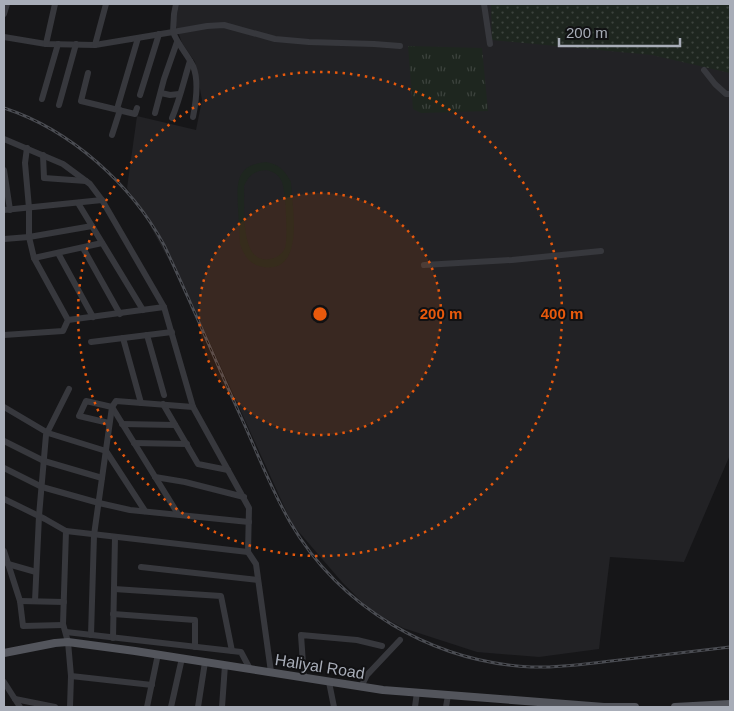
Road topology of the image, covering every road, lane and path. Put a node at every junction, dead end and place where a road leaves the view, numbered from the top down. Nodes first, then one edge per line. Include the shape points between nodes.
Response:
1 (6, 4) edge
2 (55, 4) edge
3 (106, 4) edge
4 (176, 4) edge
5 (484, 4) edge
6 (4, 14) edge
7 (173, 32) junction
8 (159, 34) junction
9 (4, 37) edge
10 (138, 38) junction
11 (177, 42) junction
12 (46, 44) junction
13 (58, 44) junction
14 (76, 44) junction
15 (490, 44) dead end
16 (95, 45) junction
17 (400, 46) dead end
18 (190, 61) junction
19 (704, 70) dead end
20 (88, 73) dead end
21 (161, 93) junction
22 (179, 94) junction
23 (730, 94) edge
24 (140, 95) dead end
25 (42, 99) dead end
26 (60, 105) dead end
27 (137, 108) dead end
28 (119, 109) junction
29 (155, 113) dead end
30 (193, 117) dead end
31 (172, 118) dead end
32 (112, 135) dead end
33 (4, 138) edge
34 (27, 148) junction
35 (43, 155) junction
36 (4, 170) edge
37 (87, 182) junction
38 (5, 192) edge
39 (102, 200) junction
40 (78, 203) junction
41 (29, 208) junction
42 (7, 210) edge
43 (92, 226) junction
44 (29, 237) junction
45 (4, 239) edge
46 (102, 243) junction
47 (83, 248) junction
48 (601, 251) dead end
49 (58, 253) junction
50 (34, 258) junction
51 (424, 264) dead end
52 (164, 307) junction
53 (143, 310) junction
54 (120, 314) junction
55 (93, 317) junction
56 (68, 320) junction
57 (172, 332) junction
58 (4, 335) edge
59 (147, 335) junction
60 (123, 338) junction
61 (91, 342) dead end
62 (69, 389) dead end
63 (164, 395) dead end
64 (141, 403) junction
65 (163, 404) junction
66 (193, 406) junction
67 (4, 407) edge
68 (112, 407) junction
69 (109, 423) junction
70 (122, 424) junction
71 (175, 425) junction
72 (48, 433) junction
73 (4, 441) edge
74 (134, 443) junction
75 (187, 444) junction
76 (106, 451) junction
77 (44, 461) junction
78 (4, 468) edge
79 (228, 470) junction
80 (156, 477) junction
81 (102, 478) junction
82 (42, 487) junction
83 (244, 497) junction
84 (4, 499) edge
85 (99, 503) junction
86 (145, 511) junction
87 (178, 514) junction
88 (39, 516) junction
89 (249, 522) junction
90 (66, 531) junction
91 (94, 535) junction
92 (115, 537) junction
93 (4, 551) edge
94 (248, 552) junction
95 (6, 562) edge
96 (141, 567) dead end
97 (36, 572) junction
98 (258, 580) junction
99 (114, 589) junction
100 (35, 601) junction
101 (20, 602) junction
102 (64, 602) junction
103 (113, 614) junction
104 (63, 625) junction
105 (66, 632) junction
106 (91, 635) junction
107 (113, 638) junction
108 (400, 640) dead end
109 (68, 642) junction
110 (382, 646) dead end
111 (195, 647) junction
112 (232, 651) junction
113 (4, 653) edge
114 (158, 654) junction
115 (182, 658) junction
116 (205, 662) junction
117 (225, 665) junction
118 (250, 669) junction
119 (271, 672) junction
120 (71, 676) junction
121 (304, 678) junction
122 (4, 682) edge
123 (328, 682) junction
124 (152, 685) junction
125 (360, 687) junction
126 (417, 692) junction
127 (448, 695) junction
128 (14, 699) junction
129 (536, 704) edge
130 (730, 704) edge
131 (20, 707) edge
132 (55, 707) edge
133 (70, 707) edge
134 (147, 707) edge
135 (171, 707) edge
136 (198, 707) edge
137 (222, 707) edge
138 (334, 707) edge
139 (415, 707) edge
140 (446, 707) edge
141 (618, 707) edge
142 (635, 707) edge
143 (678, 707) edge
144 (687, 707) edge

1 - 6 street
2 - 12 street
3 - 16 street
4 - 7 street
5 - 15 street
7 - 8 street
7 - 11 street
7 - 17 street via 224,25 284,40
8 - 10 street
8 - 24 street
9 - 12 street
10 - 16 street
10 - 28 street
11 - 18 street
11 - 21 street
12 - 13 street
13 - 14 street
13 - 25 street
14 - 16 street
14 - 26 street
18 - 22 street
18 - 30 street via 195,72 197,98
19 - 23 street via 722,91
20 - 28 street via 81,101
21 - 22 street
21 - 29 street
22 - 31 street
27 - 28 street via 135,114
28 - 32 street
33 - 34 street
34 - 35 street
34 - 41 street
35 - 37 street via 63,164
35 - 37 street via 44,178
36 - 38 street
37 - 39 street
38 - 42 street
39 - 40 street
39 - 52 street
40 - 41 street
40 - 43 street
41 - 42 street
41 - 44 street
43 - 44 street
43 - 46 street
44 - 45 street
44 - 50 street
46 - 47 street
46 - 53 street
47 - 49 street
47 - 54 street
48 - 51 street
49 - 50 street
49 - 55 street
50 - 56 street
52 - 53 street
52 - 57 street
53 - 54 street
54 - 55 street
55 - 56 street
56 - 58 street via 63,330
57 - 59 street
57 - 66 street
59 - 60 street
59 - 63 street
60 - 61 street
60 - 64 street
62 - 72 street
64 - 65 street
64 - 68 street via 116,401
65 - 66 street
65 - 71 street
66 - 79 street
67 - 72 street
68 - 69 street
68 - 69 street via 86,401 78,416
68 - 70 street
69 - 76 street
70 - 71 street
70 - 74 street
71 - 75 street
72 - 76 street
72 - 77 street
73 - 77 street
74 - 75 street
74 - 80 street
75 - 79 street via 198,464
76 - 81 street
76 - 86 street
77 - 81 street
77 - 82 street
78 - 82 street
79 - 83 street
80 - 83 street
80 - 87 street
81 - 85 street
82 - 85 street
82 - 88 street
83 - 89 street via 249,508
84 - 88 street
85 - 86 street
85 - 91 street
86 - 87 street
87 - 89 street
88 - 90 street
88 - 97 street
89 - 94 street
90 - 91 street
90 - 102 street
91 - 92 street
91 - 106 street
92 - 94 street
92 - 99 street
93 - 95 street
94 - 98 street via 256,564
95 - 97 street
95 - 101 street
96 - 98 street
97 - 100 street
98 - 119 street
99 - 103 street
99 - 112 street via 221,596
100 - 101 street
100 - 102 street
101 - 104 street via 23,626
102 - 104 street
103 - 107 street
103 - 111 street via 195,620
104 - 105 street
105 - 106 street
105 - 109 street
106 - 107 street
107 - 111 street
108 - 125 street
109 - 113 main road, Haliyal Road
109 - 114 main road, Haliyal Road
109 - 120 street
110 - 121 street via 357,640 301,635
111 - 112 street
112 - 118 street via 241,652
114 - 115 main road, Haliyal Road
114 - 124 street
115 - 116 main road, Haliyal Road
115 - 135 street
116 - 117 main road, Haliyal Road
116 - 136 street
117 - 118 main road, Haliyal Road
117 - 137 street
118 - 119 main road, Haliyal Road
119 - 121 main road, Haliyal Road
120 - 124 street
120 - 133 street
121 - 123 main road, Haliyal Road
122 - 128 street
123 - 125 main road, Haliyal Road
123 - 138 street
124 - 134 street
125 - 126 main road, Haliyal Road
126 - 127 main road, Haliyal Road
126 - 139 street
127 - 129 main road, Haliyal Road
127 - 140 street
128 - 131 street
128 - 132 street
129 - 141 main road, Haliyal Road
130 - 144 main road
141 - 142 main road, Haliyal Road
143 - 144 main road

